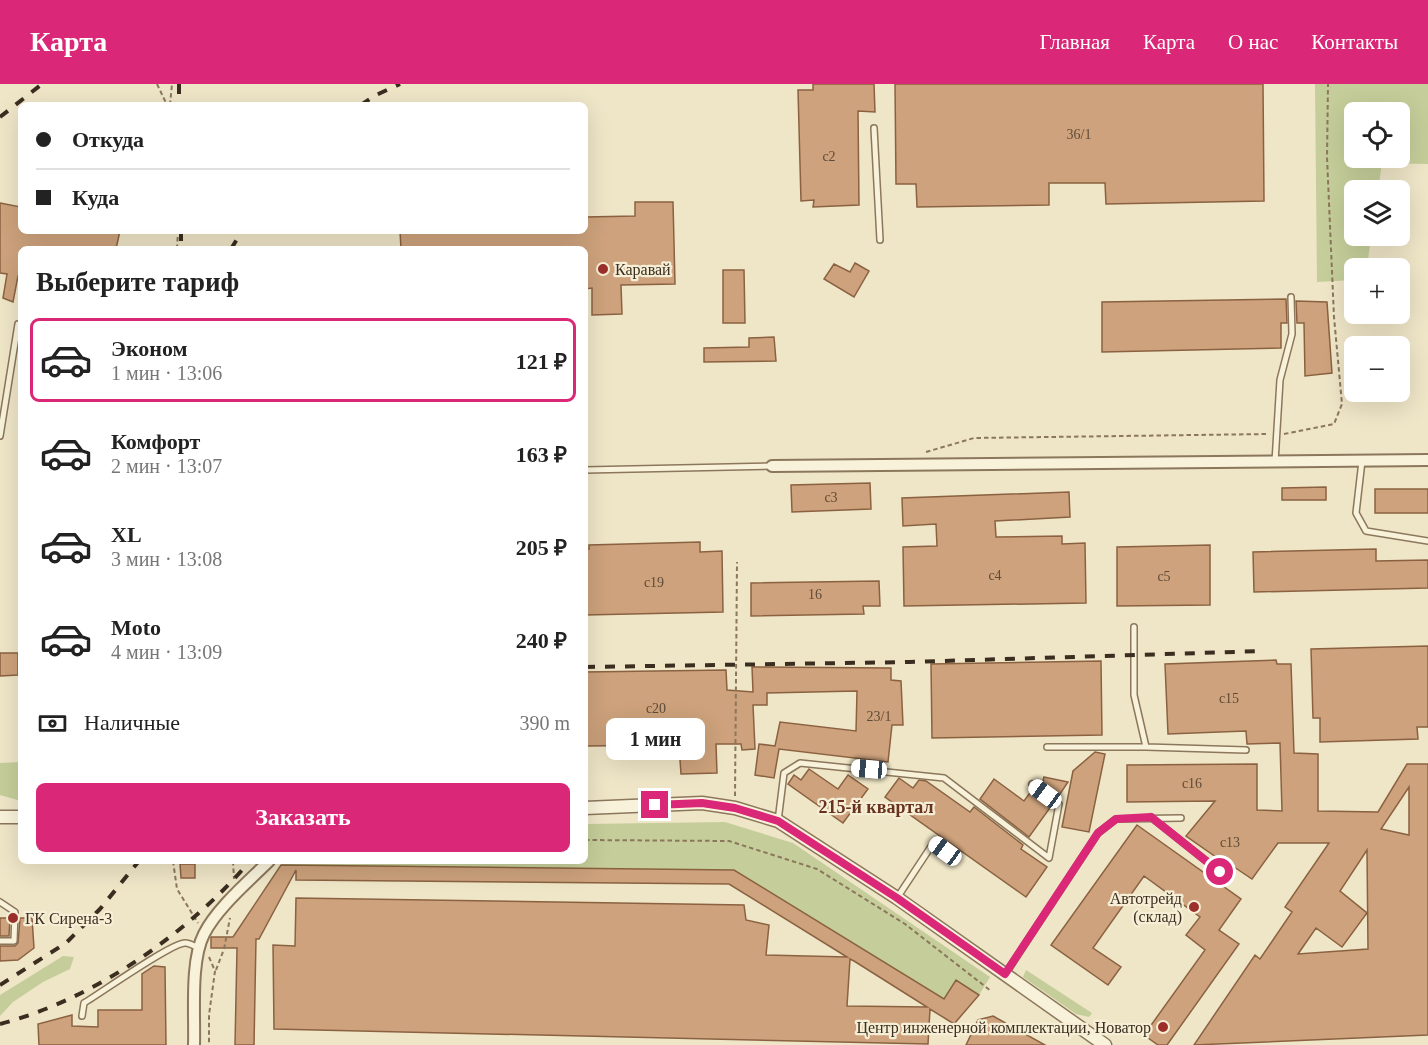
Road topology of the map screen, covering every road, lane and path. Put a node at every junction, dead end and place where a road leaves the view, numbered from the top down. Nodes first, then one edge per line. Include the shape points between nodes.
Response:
1 (157, 84) edge
2 (172, 84) edge
3 (1328, 84) edge
4 (167, 102) edge
5 (169, 102) edge
6 (874, 129) dead end
7 (880, 240) dead end
8 (1291, 297) dead end
9 (18, 324) dead end
10 (1276, 434) junction
11 (0, 436) edge
12 (922, 453) dead end
13 (1428, 460) edge
14 (1362, 461) junction
15 (1275, 463) junction
16 (772, 465) joint
17 (588, 470) edge
18 (1428, 541) edge
19 (737, 562) dead end
20 (1134, 627) dead end
21 (1047, 747) dead end
22 (1146, 747) junction
23 (1246, 750) dead end
24 (1032, 784) dead end
25 (588, 808) edge
26 (735, 808) junction
27 (0, 817) edge
28 (18, 817) edge
29 (1151, 817) junction
30 (1181, 818) dead end
31 (778, 821) junction
32 (588, 840) edge
33 (956, 859) dead end
34 (266, 864) edge
35 (1220, 872) dead end
36 (897, 898) junction
37 (0, 902) edge
38 (0, 941) edge
39 (200, 948) junction
40 (1005, 974) junction
41 (992, 991) dead end
42 (82, 1016) dead end
43 (194, 1045) edge
44 (1105, 1045) edge

1 - 4 path
2 - 5 path
3 - 10 path via 1327,157 1342,404 1334,424 1294,434
6 - 7 lane
8 - 10 lane via 1292,334 1280,380
9 - 11 lane
10 - 12 path via 974,438
10 - 15 lane
13 - 14 street
14 - 15 street
14 - 18 lane via 1356,513 1366,531
15 - 16 street
16 - 17 lane
19 - 26 path
20 - 22 lane via 1134,695
21 - 22 lane
22 - 23 lane
24 - 31 lane via 1059,804 1049,858 944,777 915,773 800,763 784,773
25 - 26 street via 702,803
26 - 31 street
27 - 28 street
29 - 30 lane
29 - 35 lane
29 - 40 lane via 1116,819 1098,833
31 - 36 street
32 - 41 path via 729,841 817,869 905,924
33 - 36 lane via 934,842
34 - 39 street via 233,897 204,934
36 - 40 street
37 - 38 lane via 15,912 14,940
39 - 42 lane via 184,943 165,950 84,1003
39 - 43 street
40 - 44 street

